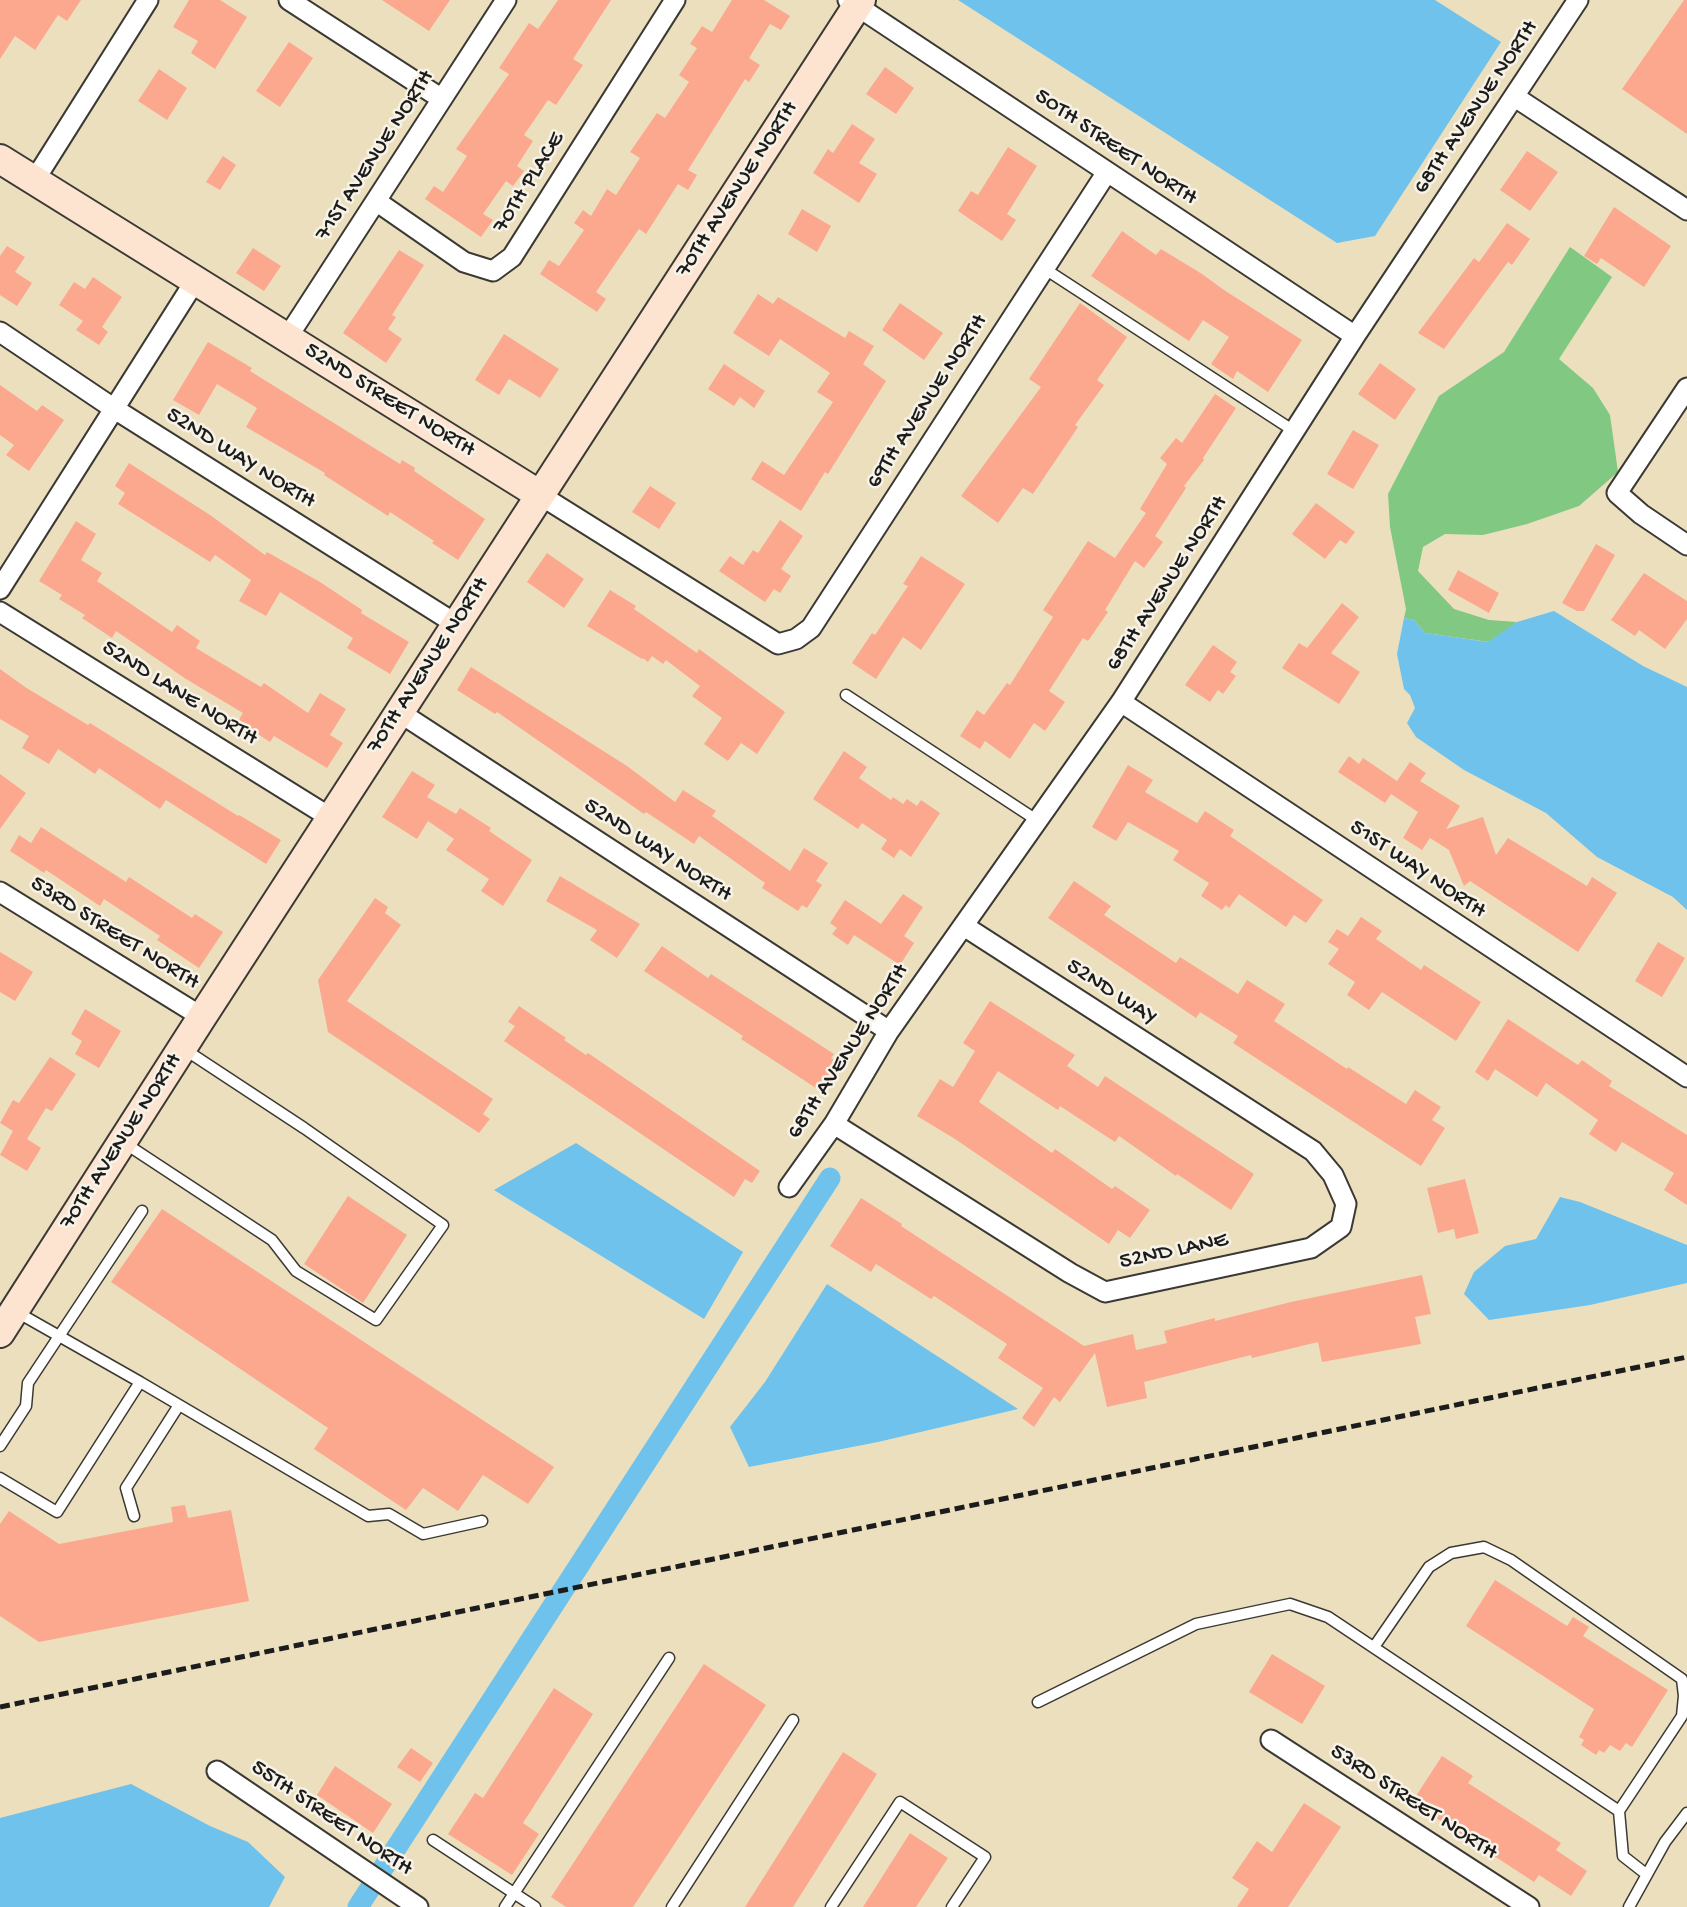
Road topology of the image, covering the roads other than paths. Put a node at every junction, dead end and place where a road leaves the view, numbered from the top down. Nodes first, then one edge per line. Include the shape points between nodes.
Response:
1 (148, 0) edge
2 (289, 0) edge
3 (506, 0) edge
4 (675, 0) edge
5 (1578, 0) edge
6 (855, 2) edge
7 (1515, 97) junction
8 (442, 99) junction
9 (3, 167) edge
10 (1107, 172) junction
11 (34, 181) junction
12 (376, 201) junction
13 (1687, 210) edge
14 (1045, 269) junction
15 (195, 281) junction
16 (0, 332) edge
17 (1355, 335) junction
18 (287, 338) junction
19 (1687, 388) edge
20 (113, 408) junction
21 (1294, 430) junction
22 (540, 495) junction
23 (1687, 545) edge
24 (0, 589) edge
25 (0, 612) edge
26 (456, 624) junction
27 (778, 643) joint
28 (846, 695) dead end
29 (1121, 702) junction
30 (399, 712) junction
31 (331, 818) junction
32 (1038, 821) junction
33 (0, 891) edge
34 (964, 926) junction
35 (202, 1017) junction
36 (888, 1031) junction
37 (183, 1048) junction
38 (1687, 1077) edge
39 (1232, 1100) joint
40 (834, 1124) junction
41 (122, 1142) junction
42 (789, 1187) dead end
43 (142, 1211) dead end
44 (7, 1322) edge
45 (58, 1335) junction
46 (140, 1382) junction
47 (179, 1405) junction
48 (0, 1446) edge
49 (0, 1478) edge
50 (134, 1516) dead end
51 (482, 1521) dead end
52 (1374, 1647) junction
53 (669, 1658) dead end
54 (1038, 1702) dead end
55 (793, 1720) dead end
56 (1271, 1740) dead end
57 (217, 1772) dead end
58 (1619, 1811) junction
59 (1687, 1813) edge
60 (433, 1840) dead end
61 (1646, 1874) junction
62 (514, 1893) junction
63 (417, 1906) edge
64 (505, 1907) edge
65 (535, 1907) edge
66 (672, 1907) edge
67 (831, 1907) edge
68 (952, 1907) edge
69 (1529, 1907) edge
70 (1629, 1907) edge

1 - 11 street
2 - 8 street
3 - 8 street, 71ST AVENUE NORTH
4 - 12 street, 70TH PLACE via 512,257 493,271 464,262
5 - 7 street, 68TH AVENUE NORTH
6 - 10 street, 50TH STREET NORTH
6 - 22 street, 70TH AVENUE NORTH
7 - 13 street
7 - 17 street, 68TH AVENUE NORTH
8 - 12 street, 71ST AVENUE NORTH
9 - 11 street, 52ND STREET NORTH
10 - 14 street, 69TH AVENUE NORTH
10 - 17 street, 50TH STREET NORTH
11 - 15 street, 52ND STREET NORTH
12 - 18 street, 71ST AVENUE NORTH
14 - 21 lane
14 - 27 street, 69TH AVENUE NORTH via 811,628 796,639
15 - 18 street, 52ND STREET NORTH
15 - 20 street
16 - 20 street, 52ND WAY NORTH
17 - 21 street, 68TH AVENUE NORTH
18 - 22 street, 52ND STREET NORTH
19 - 23 street via 1618,494
20 - 24 street
20 - 26 street, 52ND WAY NORTH
21 - 29 street, 68TH AVENUE NORTH
22 - 26 street, 70TH AVENUE NORTH
22 - 27 street, 52ND STREET NORTH
25 - 31 street, 52ND LANE NORTH
26 - 30 street, 70TH AVENUE NORTH
28 - 32 lane
29 - 32 street, 68TH AVENUE NORTH
29 - 38 street, 51ST WAY NORTH
30 - 31 street, 70TH AVENUE NORTH
30 - 36 street, 52ND WAY NORTH
31 - 35 street, 70TH AVENUE NORTH
32 - 34 street, 68TH AVENUE NORTH
33 - 35 street, 53RD STREET NORTH
34 - 36 street, 68TH AVENUE NORTH
34 - 39 street, 52ND WAY
35 - 37 street, 70TH AVENUE NORTH
36 - 40 street, 68TH AVENUE NORTH
37 - 41 street, 70TH AVENUE NORTH
37 - 41 lane via 443,1225 376,1320 296,1271 272,1240
39 - 40 street, 52ND LANE via 1312,1151 1334,1175 1346,1204 1340,1227 1311,1248 1105,1292
40 - 42 street, 68TH AVENUE NORTH
41 - 44 street, 70TH AVENUE NORTH
43 - 45 lane
44 - 45 lane
45 - 46 lane
45 - 48 lane via 27,1383 26,1406
46 - 47 lane
46 - 49 lane via 57,1512
47 - 50 lane via 126,1488
47 - 51 lane via 368,1516 389,1514 423,1534
52 - 54 lane via 1328,1617 1290,1604 1196,1624
52 - 58 lane
52 - 58 lane via 1429,1567 1451,1553 1485,1547 1511,1560 1682,1679 1682,1716
53 - 62 lane
55 - 66 lane
56 - 69 street, 53RD STREET NORTH
57 - 63 street, 55TH STREET NORTH
58 - 61 lane via 1623,1856
59 - 61 lane
60 - 62 lane
61 - 70 lane
62 - 64 lane
62 - 65 lane
67 - 68 lane via 900,1802 985,1857

